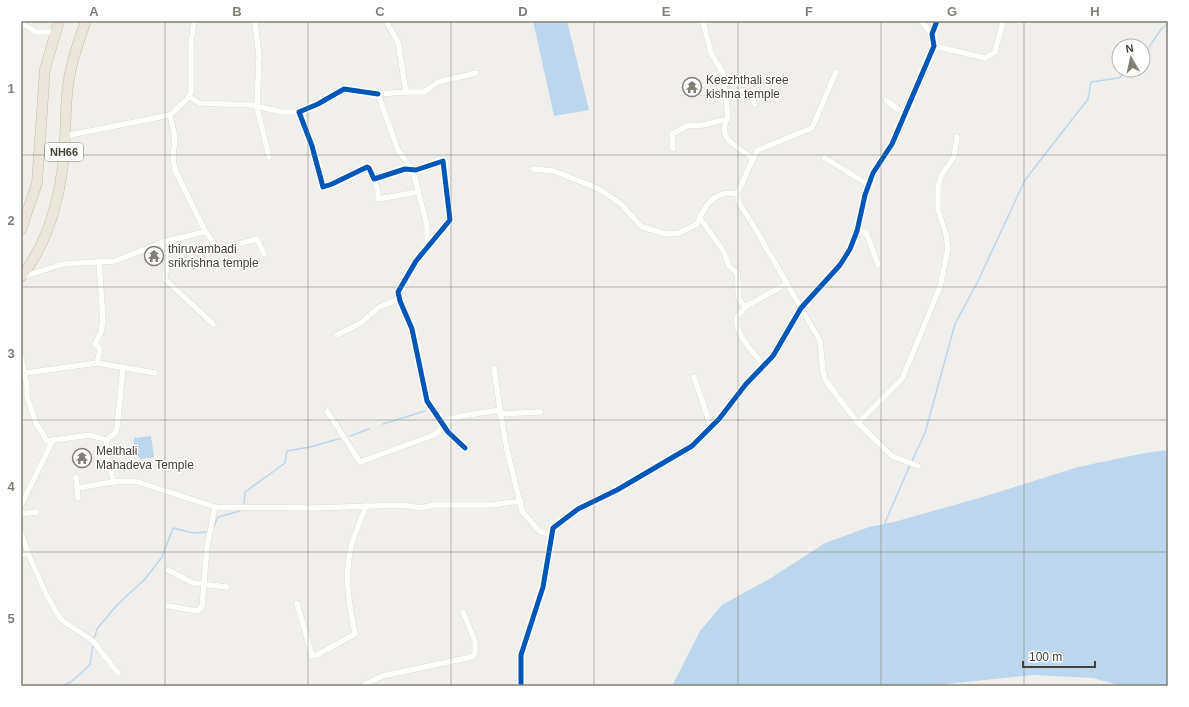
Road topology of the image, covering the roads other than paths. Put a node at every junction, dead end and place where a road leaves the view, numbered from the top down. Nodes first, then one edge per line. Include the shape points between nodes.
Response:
1 (59, 21) edge
2 (86, 21) edge
3 (194, 21) edge
4 (254, 21) edge
5 (386, 21) edge
6 (703, 21) edge
7 (921, 21) edge
8 (936, 21) edge
9 (1003, 21) edge
10 (21, 23) edge
11 (55, 32) junction
12 (932, 34) junction
13 (934, 46) junction
14 (836, 72) dead end
15 (476, 74) dead end
16 (406, 92) junction
17 (726, 92) junction
18 (378, 94) junction
19 (189, 97) junction
20 (886, 100) dead end
21 (755, 104) dead end
22 (258, 107) junction
23 (299, 112) junction
24 (904, 114) junction
25 (170, 115) junction
26 (726, 121) junction
27 (65, 136) junction
28 (957, 137) dead end
29 (673, 149) dead end
30 (269, 157) dead end
31 (825, 158) dead end
32 (753, 159) junction
33 (532, 169) dead end
34 (413, 171) junction
35 (374, 179) junction
36 (869, 185) junction
37 (418, 192) junction
38 (737, 194) junction
39 (700, 218) junction
40 (204, 229) junction
41 (21, 230) edge
42 (857, 231) junction
43 (163, 242) junction
44 (428, 247) junction
45 (264, 254) dead end
46 (99, 262) junction
47 (878, 265) dead end
48 (21, 277) edge
49 (786, 284) junction
50 (399, 299) junction
51 (745, 307) junction
52 (801, 308) junction
53 (213, 324) dead end
54 (337, 335) dead end
55 (21, 357) edge
56 (97, 363) junction
57 (764, 366) junction
58 (123, 368) junction
59 (494, 368) dead end
60 (25, 373) junction
61 (155, 373) dead end
62 (694, 378) dead end
63 (327, 411) dead end
64 (500, 412) junction
65 (541, 412) dead end
66 (858, 422) junction
67 (443, 424) junction
68 (711, 427) junction
69 (53, 440) junction
70 (106, 440) junction
71 (465, 448) dead end
72 (916, 465) dead end
73 (76, 477) dead end
74 (113, 482) junction
75 (77, 488) junction
76 (78, 498) dead end
77 (521, 501) junction
78 (21, 505) edge
79 (366, 506) junction
80 (215, 507) junction
81 (36, 512) dead end
82 (21, 514) edge
83 (21, 533) edge
84 (552, 536) junction
85 (28, 553) junction
86 (21, 555) edge
87 (168, 570) dead end
88 (204, 584) junction
89 (227, 587) dead end
90 (297, 603) dead end
91 (168, 606) dead end
92 (463, 612) dead end
93 (118, 673) dead end
94 (362, 686) edge
95 (521, 686) edge

1 - 11 highway, NH66
2 - 27 highway, NH66 via 68,84
3 - 19 street
4 - 22 street via 259,56
5 - 16 street via 398,42
6 - 17 street via 711,53 723,73
7 - 12 street
8 - 12 street
9 - 13 street via 995,52 985,58
10 - 11 street via 36,32
11 - 41 highway, NH66 via 45,70 42,95 37,183
12 - 13 street
13 - 24 street
14 - 32 street via 812,128 758,150
15 - 16 street via 438,82 424,92
16 - 18 street
17 - 21 street via 748,90
17 - 26 street via 729,116
18 - 23 street via 344,89
18 - 34 street via 396,144
19 - 22 street via 199,104
19 - 25 street
20 - 24 street
22 - 23 street via 282,112
22 - 30 street
23 - 35 street via 312,146 323,187 367,167
24 - 36 street via 890,149 873,173
25 - 27 street
25 - 40 street via 175,138 175,170
26 - 29 street via 687,126 672,134
26 - 32 street via 724,135 727,140
27 - 48 highway, NH66 via 60,185 52,217 40,246
28 - 66 street via 954,157 941,176 938,187 938,210 948,248 940,287 902,379
31 - 36 street
32 - 38 street
33 - 39 street via 554,171 599,188 621,204 642,227 667,234 679,233 697,224
34 - 35 street via 405,169
34 - 37 street
34 - 44 street via 443,161 450,220
35 - 37 street via 378,199
36 - 42 street
37 - 44 street via 428,233
38 - 39 street via 712,198
38 - 49 street via 740,205
39 - 51 street via 724,252 729,266 737,273 738,296
40 - 43 street via 204,232
40 - 45 street via 218,249 257,239
42 - 47 street via 867,234
42 - 52 street via 840,265
43 - 46 street via 123,259
43 - 53 street via 167,265 164,279
44 - 50 street via 416,261 398,292
46 - 48 street via 63,264
46 - 56 street via 103,320 95,344 100,349
49 - 51 street
49 - 52 street
50 - 54 street via 379,307 361,323
50 - 67 street via 415,340 427,401
51 - 57 street via 737,317 737,328
52 - 57 street via 773,356
52 - 66 street via 820,341 826,381
55 - 60 street
56 - 58 street
56 - 60 street
57 - 68 street
58 - 61 street
58 - 70 street via 117,428
59 - 64 street
60 - 69 street via 27,397 36,423 47,441
62 - 68 street
63 - 67 street via 360,462 434,435
64 - 65 street
64 - 67 street via 461,416
64 - 77 street
66 - 72 street via 892,456
67 - 71 street
68 - 84 street via 686,450 617,490 578,509 553,528
69 - 70 street via 90,435
69 - 78 street
70 - 74 street
73 - 75 street
74 - 75 street
74 - 80 street via 135,481
75 - 76 street
77 - 79 street via 434,505 421,508 402,505
77 - 84 street via 522,511 530,521 539,531
79 - 80 street
79 - 90 street via 351,546 347,574 348,599 355,634 312,656
80 - 88 street via 207,546
81 - 82 street
83 - 85 street
84 - 95 street via 543,587 521,655
85 - 86 street
85 - 93 street via 46,596 57,613 63,621 93,641
87 - 88 street via 193,583
88 - 89 street
88 - 91 street via 202,606 198,611
92 - 94 street via 474,642 475,653 472,657 382,676

